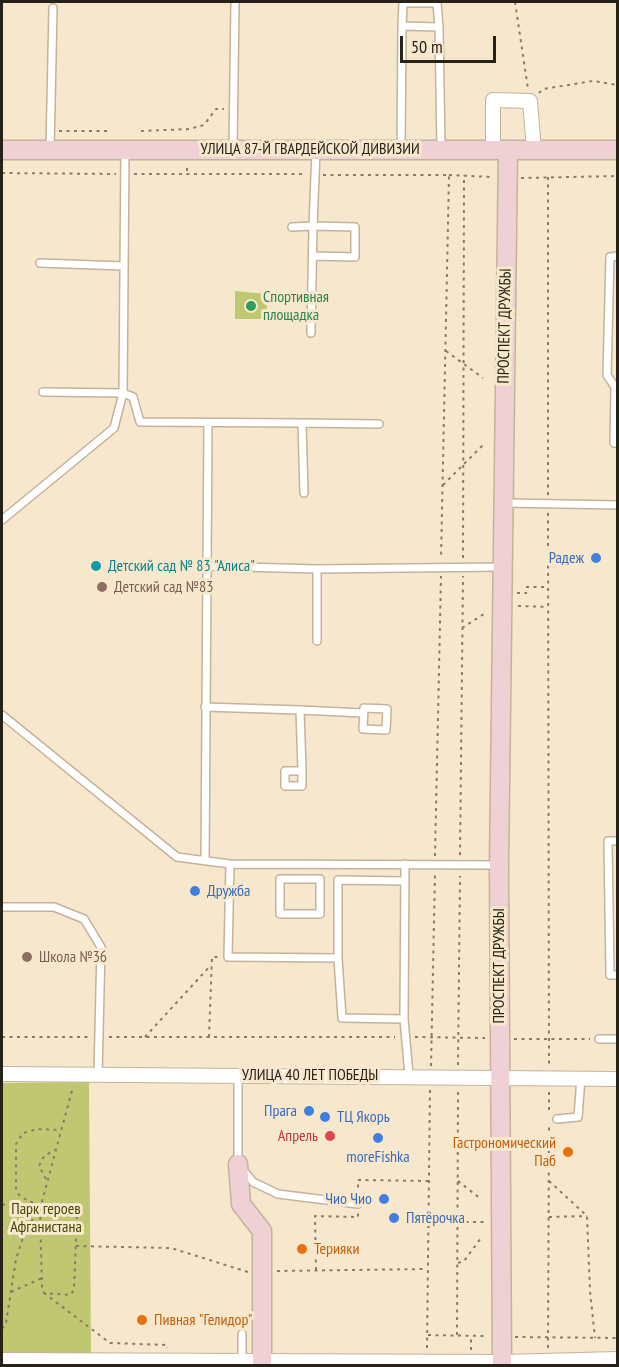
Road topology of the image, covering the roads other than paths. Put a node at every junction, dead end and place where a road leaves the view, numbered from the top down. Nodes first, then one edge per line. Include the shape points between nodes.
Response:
1 (235, 2) edge
2 (53, 8) dead end
3 (402, 26) junction
4 (439, 27) junction
5 (401, 148) junction
6 (441, 148) junction
7 (125, 149) junction
8 (233, 149) junction
9 (316, 149) junction
10 (2, 150) edge
11 (50, 150) junction
12 (500, 150) junction
13 (534, 150) junction
14 (618, 150) edge
15 (313, 226) junction
16 (292, 227) dead end
17 (313, 256) junction
18 (618, 256) edge
19 (40, 263) dead end
20 (124, 266) junction
21 (311, 333) dead end
22 (608, 337) junction
23 (618, 337) edge
24 (616, 387) edge
25 (43, 392) dead end
26 (123, 393) junction
27 (207, 423) junction
28 (302, 423) junction
29 (379, 424) dead end
30 (618, 443) edge
31 (304, 493) dead end
32 (504, 502) junction
33 (618, 504) edge
34 (2, 519) edge
35 (206, 566) junction
36 (502, 567) junction
37 (317, 569) junction
38 (317, 641) dead end
39 (205, 707) junction
40 (300, 710) junction
41 (363, 713) junction
42 (2, 715) edge
43 (302, 771) dead end
44 (618, 841) edge
45 (205, 861) junction
46 (230, 864) junction
47 (314, 864) junction
48 (405, 864) junction
49 (498, 865) junction
50 (313, 878) junction
51 (404, 881) junction
52 (2, 907) edge
53 (338, 958) junction
54 (618, 975) edge
55 (404, 1019) junction
56 (599, 1039) road end
57 (618, 1039) edge
58 (2, 1074) edge
59 (98, 1075) junction
60 (238, 1075) junction
61 (410, 1075) junction
62 (500, 1076) junction
63 (581, 1078) junction
64 (618, 1079) edge
65 (557, 1119) dead end
66 (238, 1164) junction
67 (358, 1204) dead end
68 (242, 1334) dead end
69 (618, 1359) edge
70 (2, 1360) edge
71 (242, 1362) junction
72 (262, 1362) junction
73 (297, 1364) edge
74 (447, 1364) edge
75 (502, 1364) edge

1 - 8 lane
2 - 11 lane
3 - 4 lane
3 - 4 lane via 403,3 437,3
3 - 5 lane
4 - 6 lane
5 - 6 street, УЛИЦА 87-Й ГВАРДЕЙСКОЙ ДИВИЗИИ
5 - 9 street, УЛИЦА 87-Й ГВАРДЕЙСКОЙ ДИВИЗИИ
6 - 12 street, УЛИЦА 87-Й ГВАРДЕЙСКОЙ ДИВИЗИИ
7 - 8 street, УЛИЦА 87-Й ГВАРДЕЙСКОЙ ДИВИЗИИ
7 - 11 street, УЛИЦА 87-Й ГВАРДЕЙСКОЙ ДИВИЗИИ
7 - 20 lane
8 - 9 street, УЛИЦА 87-Й ГВАРДЕЙСКОЙ ДИВИЗИИ
9 - 15 lane
10 - 11 street, УЛИЦА 87-Й ГВАРДЕЙСКОЙ ДИВИЗИИ
12 - 13 street, УЛИЦА 87-Й ГВАРДЕЙСКОЙ ДИВИЗИИ
12 - 13 street via 493,100 530,101
12 - 32 street, ПРОСПЕКТ ДРУЖБЫ via 507,178
13 - 14 street, УЛИЦА 87-Й ГВАРДЕЙСКОЙ ДИВИЗИИ
15 - 16 lane
15 - 17 lane
15 - 17 lane via 355,227 355,257
17 - 21 lane
18 - 22 lane via 610,257
19 - 20 lane
20 - 26 lane
22 - 23 lane
22 - 24 lane via 607,375
24 - 30 lane via 614,443
25 - 26 lane
26 - 27 lane via 133,397 141,422
26 - 34 lane via 114,428
27 - 28 lane
27 - 35 lane
28 - 29 lane
28 - 31 lane
32 - 33 lane
32 - 36 street, ПРОСПЕКТ ДРУЖБЫ
35 - 37 lane
35 - 39 lane
36 - 37 lane
36 - 49 street, ПРОСПЕКТ ДРУЖБЫ
37 - 38 lane
39 - 40 lane
39 - 45 lane
40 - 41 lane
40 - 43 lane
41 - 41 lane via 364,708 387,709 386,730 363,729
42 - 45 lane via 177,856
44 - 54 lane via 608,841 610,975
45 - 46 lane
46 - 47 lane
46 - 53 lane via 228,957
47 - 48 lane
47 - 50 lane
48 - 49 lane
48 - 51 lane
49 - 62 street, ПРОСПЕКТ ДРУЖБЫ
50 - 50 lane via 320,879 320,914 280,914 280,879
51 - 53 lane via 338,880
51 - 55 lane
52 - 59 lane via 54,907 84,919 101,947
53 - 55 lane via 342,1018
55 - 61 lane
56 - 57 lane
58 - 59 street, УЛИЦА 40 ЛЕТ ПОБЕДЫ
59 - 60 street, УЛИЦА 40 ЛЕТ ПОБЕДЫ
60 - 61 street, УЛИЦА 40 ЛЕТ ПОБЕДЫ
60 - 66 lane
61 - 62 street, УЛИЦА 40 ЛЕТ ПОБЕДЫ
62 - 63 street, УЛИЦА 40 ЛЕТ ПОБЕДЫ
62 - 75 street, ПРОСПЕКТ ДРУЖБЫ
63 - 64 street, УЛИЦА 40 ЛЕТ ПОБЕДЫ
63 - 65 lane via 578,1117
66 - 67 lane via 253,1182 278,1194
66 - 72 street via 241,1204 262,1231
68 - 71 lane
69 - 75 street
70 - 71 street
71 - 72 street
72 - 73 street
73 - 74 street
74 - 75 street

